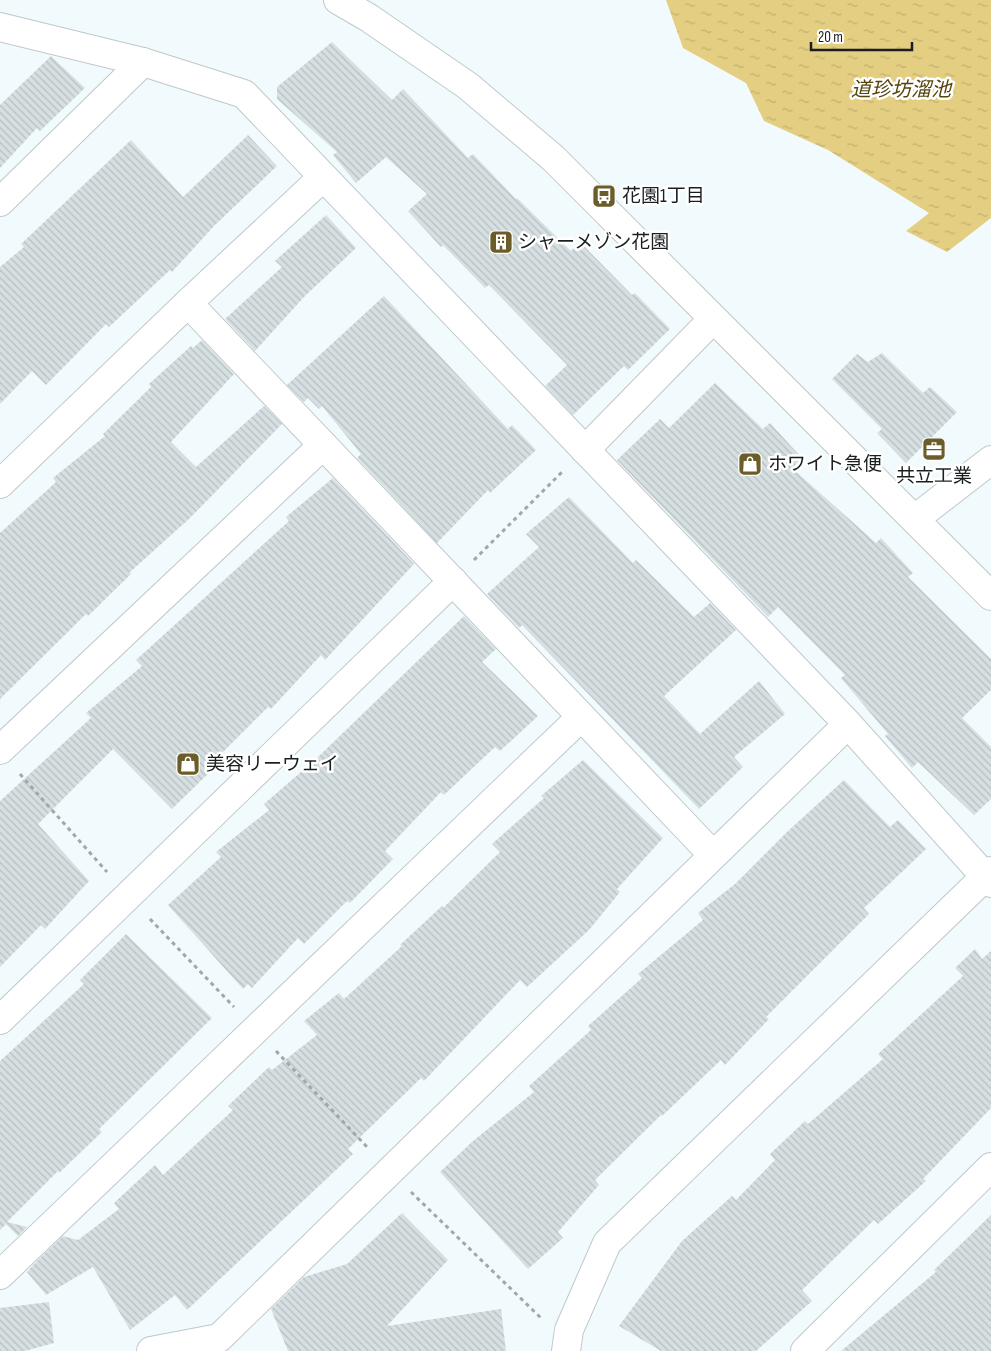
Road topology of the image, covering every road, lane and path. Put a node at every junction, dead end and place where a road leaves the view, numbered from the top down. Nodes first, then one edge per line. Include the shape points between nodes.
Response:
1 (338, 0) edge
2 (0, 27) edge
3 (143, 62) junction
4 (323, 177) junction
5 (0, 202) edge
6 (188, 303) junction
7 (713, 319) junction
8 (323, 445) junction
9 (585, 450) junction
10 (991, 460) edge
11 (0, 484) edge
12 (916, 518) junction
13 (453, 581) junction
14 (991, 596) edge
15 (581, 717) junction
16 (848, 724) junction
17 (0, 750) edge
18 (713, 855) junction
19 (989, 877) edge
20 (0, 1020) edge
21 (991, 1167) edge
22 (0, 1275) edge
23 (151, 1351) edge
24 (566, 1351) edge
25 (805, 1351) edge

1 - 7 street via 468,86 553,158
2 - 3 street
3 - 4 street via 244,94
3 - 5 street
4 - 6 street
4 - 9 street
6 - 8 street
6 - 11 street
7 - 9 street
7 - 12 street
8 - 13 street
8 - 17 street
9 - 13 path
9 - 16 street
10 - 12 street
12 - 14 street
13 - 15 street
13 - 20 street
15 - 18 street
15 - 22 street
16 - 18 street
16 - 19 street
18 - 23 street via 220,1338
19 - 24 street via 607,1243 569,1330
21 - 25 street

